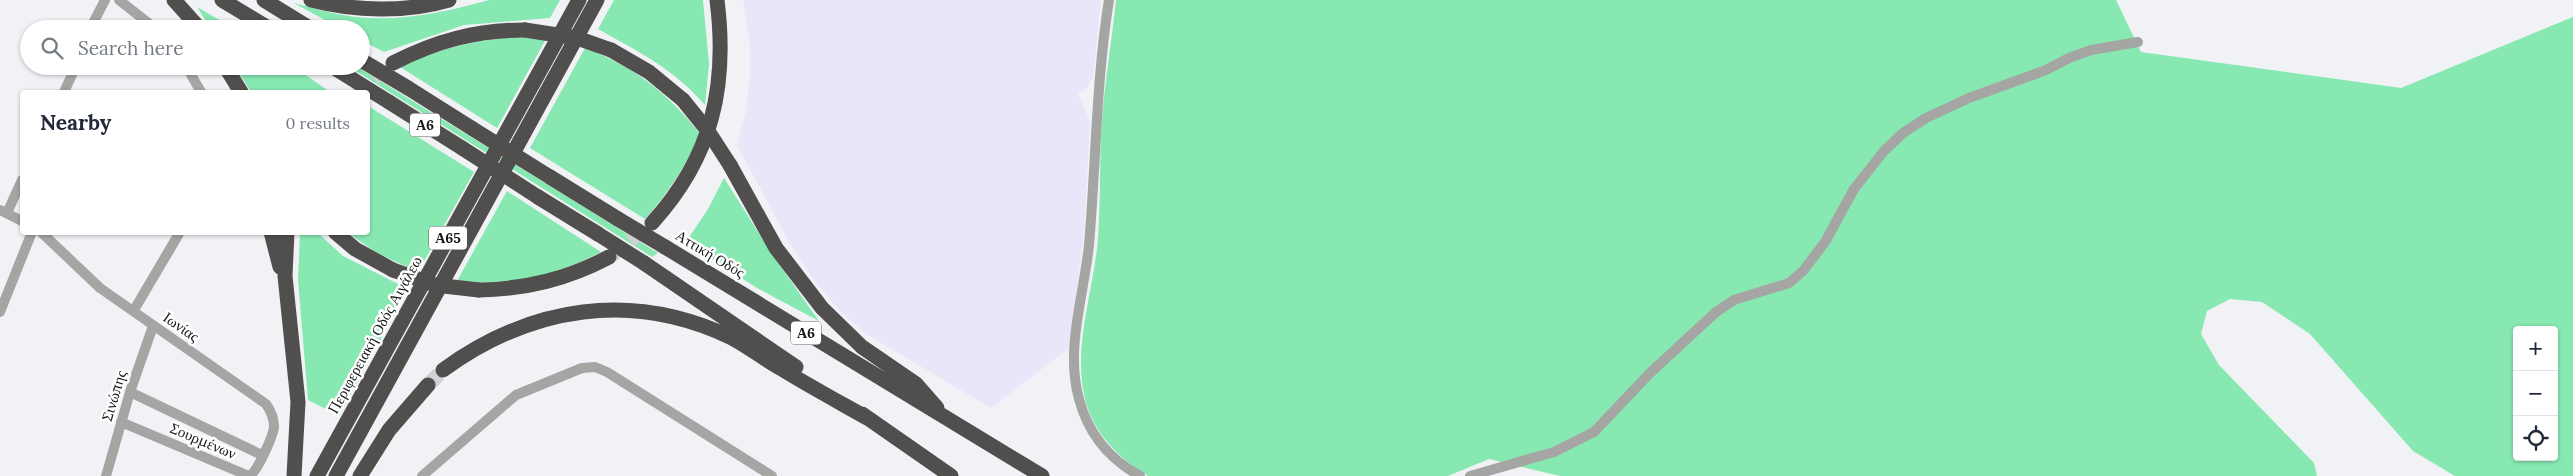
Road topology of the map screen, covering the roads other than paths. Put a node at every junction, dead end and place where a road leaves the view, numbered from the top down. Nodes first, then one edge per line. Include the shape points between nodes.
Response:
1 (105, 0) edge
2 (119, 0) edge
3 (174, 0) edge
4 (222, 0) edge
5 (264, 0) edge
6 (311, 0) edge
7 (449, 0) edge
8 (579, 0) edge
9 (598, 0) edge
10 (717, 0) edge
11 (1109, 0) edge
12 (95, 20) edge
13 (145, 20) edge
14 (192, 20) edge
15 (255, 20) edge
16 (296, 20) edge
17 (2138, 42) dead end
18 (394, 63) tunnel mouth
19 (370, 65) edge
20 (72, 75) edge
21 (191, 75) edge
22 (230, 75) edge
23 (231, 75) edge
24 (345, 75) edge
25 (65, 90) edge
26 (200, 90) edge
27 (234, 90) edge
28 (240, 90) edge
29 (370, 90) edge
30 (370, 90) edge
31 (20, 183) edge
32 (3, 212) edge
33 (20, 219) edge
34 (652, 223) tunnel mouth
35 (31, 235) edge
36 (44, 235) edge
37 (178, 235) edge
38 (273, 235) edge
39 (287, 235) edge
40 (339, 235) edge
41 (609, 257) tunnel mouth
42 (287, 293) junction
43 (134, 310) junction
44 (0, 312) edge
45 (153, 326) junction
46 (443, 370) tunnel mouth
47 (428, 385) tunnel mouth
48 (130, 392) junction
49 (868, 419) junction
50 (948, 420) junction
51 (121, 422) junction
52 (262, 455) junction
53 (106, 476) edge
54 (294, 476) edge
55 (318, 476) edge
56 (336, 476) edge
57 (360, 476) edge
58 (422, 476) edge
59 (772, 476) edge
60 (951, 476) edge
61 (1042, 476) edge
62 (1140, 476) edge
63 (1470, 476) edge

1 - 12 street
2 - 13 street
3 - 14 highway
4 - 15 highway
5 - 16 highway
6 - 7 highway via 350,7 394,8
8 - 55 highway, Περιφερειακή Οδός Αιγάλεω / Α65
9 - 56 highway, Α65
10 - 34 highway via 720,68 711,123 682,186
11 - 62 street via 1089,244 1076,335 1075,382 1086,421 1098,440 1114,460
17 - 63 street via 2091,50 1926,118 1884,151 1854,189 1826,242 1789,283 1734,300 1716,312 1586,436 1554,452
18 - 50 highway, bridge via 418,50 461,36 497,30 525,30 577,38 611,50 649,72 683,100 708,131 776,248 816,301 862,347 916,384
19 - 50 highway, Αττική Οδός / Α6, bridge
20 - 25 street
21 - 26 street
22 - 27 highway
23 - 28 highway
24 - 29 highway, Α6, bridge
30 - 49 highway, Α6, bridge via 644,264
31 - 32 street
32 - 33 street
35 - 44 street
36 - 43 street, Ιωνίας via 100,288
37 - 43 street
38 - 42 highway
39 - 42 highway
40 - 41 highway, bridge via 355,249 393,270 435,285 479,290 506,290 551,282
42 - 54 highway via 298,402
43 - 45 street, Ιωνίας
45 - 48 street, Σινώπης
45 - 52 street, Ιωνίας via 266,404 274,425
46 - 49 highway via 498,336 553,317 603,310 652,312 682,319 733,339
47 - 57 highway via 388,430
48 - 51 street, Σινώπης
48 - 52 street
49 - 60 highway, Α6
50 - 61 highway, Αττική Οδός / Α6
51 - 52 street, Σουρμένων via 249,476 254,473
51 - 53 street, Σινώπης
58 - 59 street via 516,395 589,367 607,372

